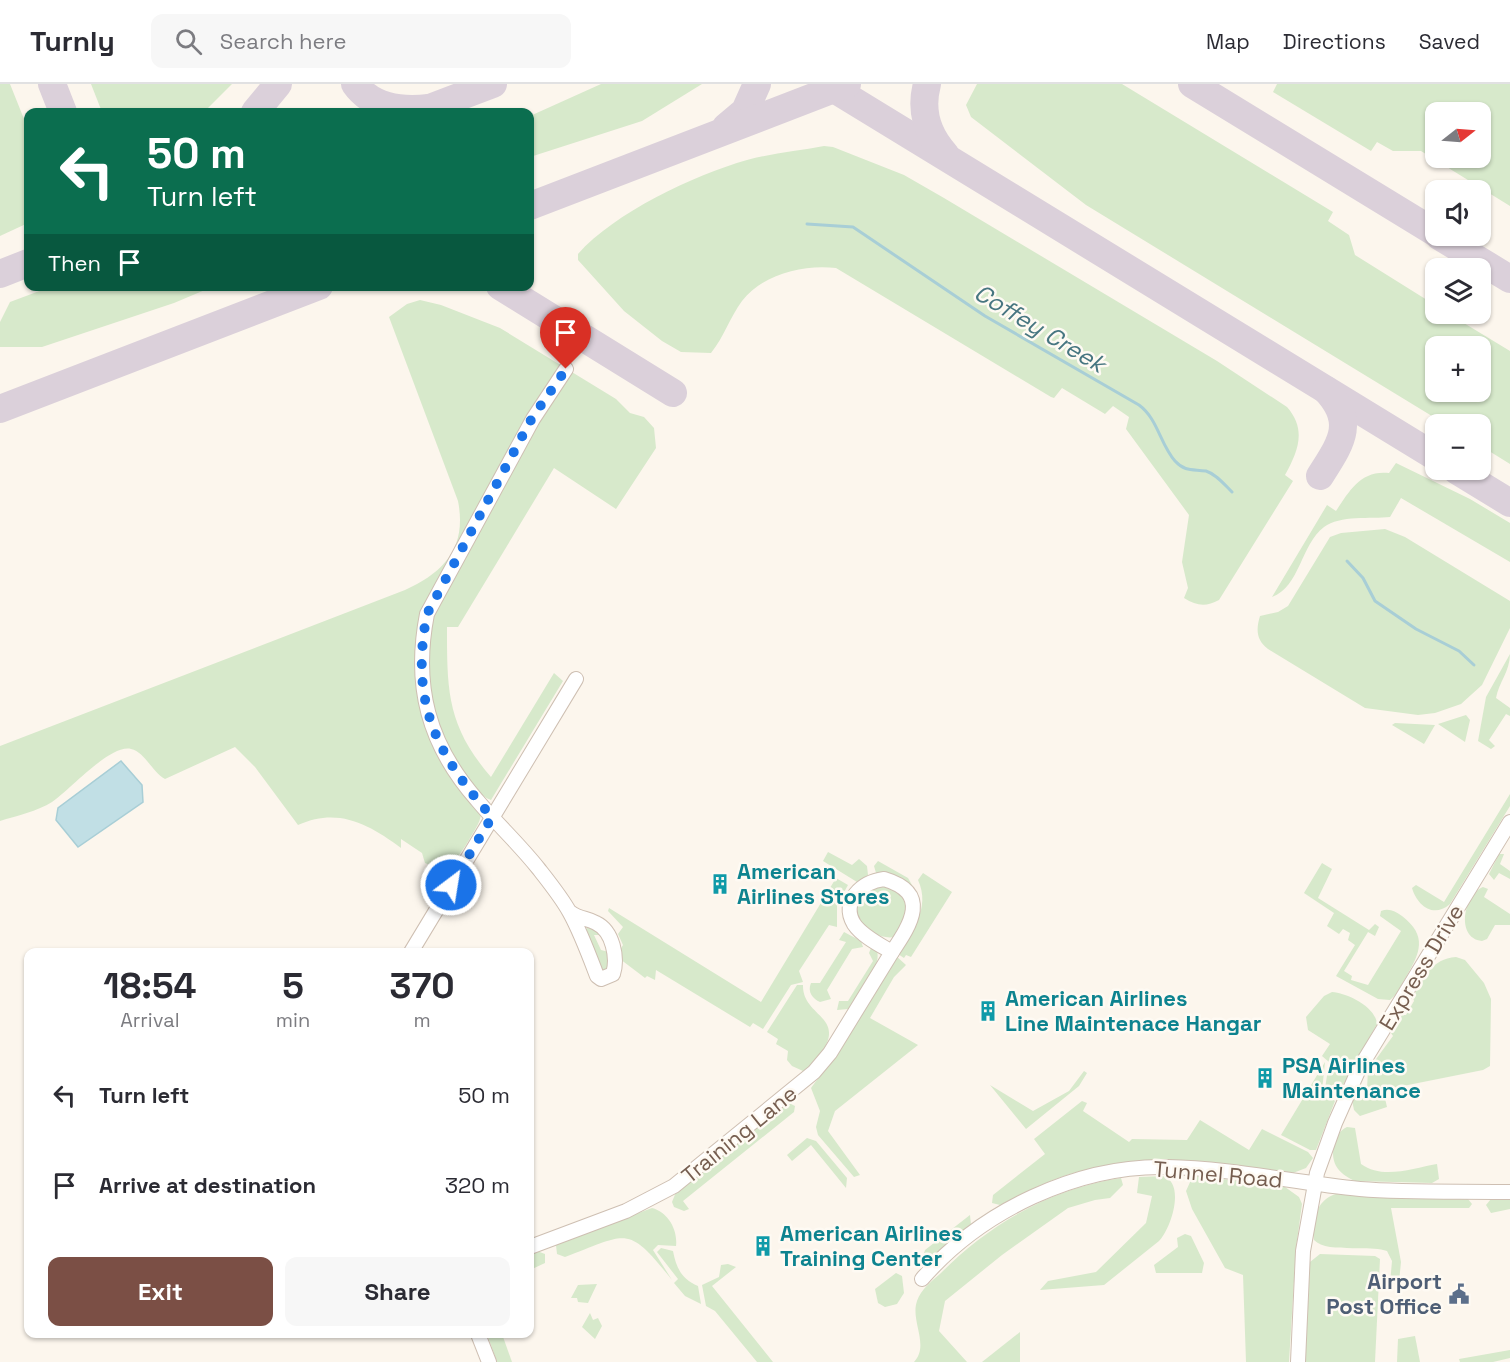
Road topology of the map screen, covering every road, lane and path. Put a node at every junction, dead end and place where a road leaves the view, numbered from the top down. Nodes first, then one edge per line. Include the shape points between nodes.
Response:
1 (566, 369) dead end
2 (576, 679) dead end
3 (492, 817) junction
4 (1510, 822) edge
5 (570, 912) junction
6 (413, 948) edge
7 (892, 952) junction
8 (1315, 1183) junction
9 (1510, 1192) edge
10 (534, 1244) edge
11 (922, 1279) dead end
12 (480, 1338) edge
13 (489, 1362) edge
14 (1298, 1362) edge

1 - 3 street via 532,418 467,537 427,614 422,637 423,686 432,729 450,763
2 - 3 street
3 - 5 street via 538,868
3 - 6 street
4 - 8 street, Express Drive via 1359,1069
5 - 5 street via 597,976 601,979 613,974 616,955 606,932 596,923
7 - 7 street, Training Lane via 911,924 912,904 902,887 872,880 855,893 851,915 862,932
7 - 10 street, Training Lane via 830,1053 814,1072 703,1164 649,1201
8 - 9 street, Tunnel Road via 1361,1189
8 - 11 street, Tunnel Road via 1164,1167 1090,1176 1014,1207 965,1241
8 - 14 street, Express Drive via 1303,1251
12 - 13 street

